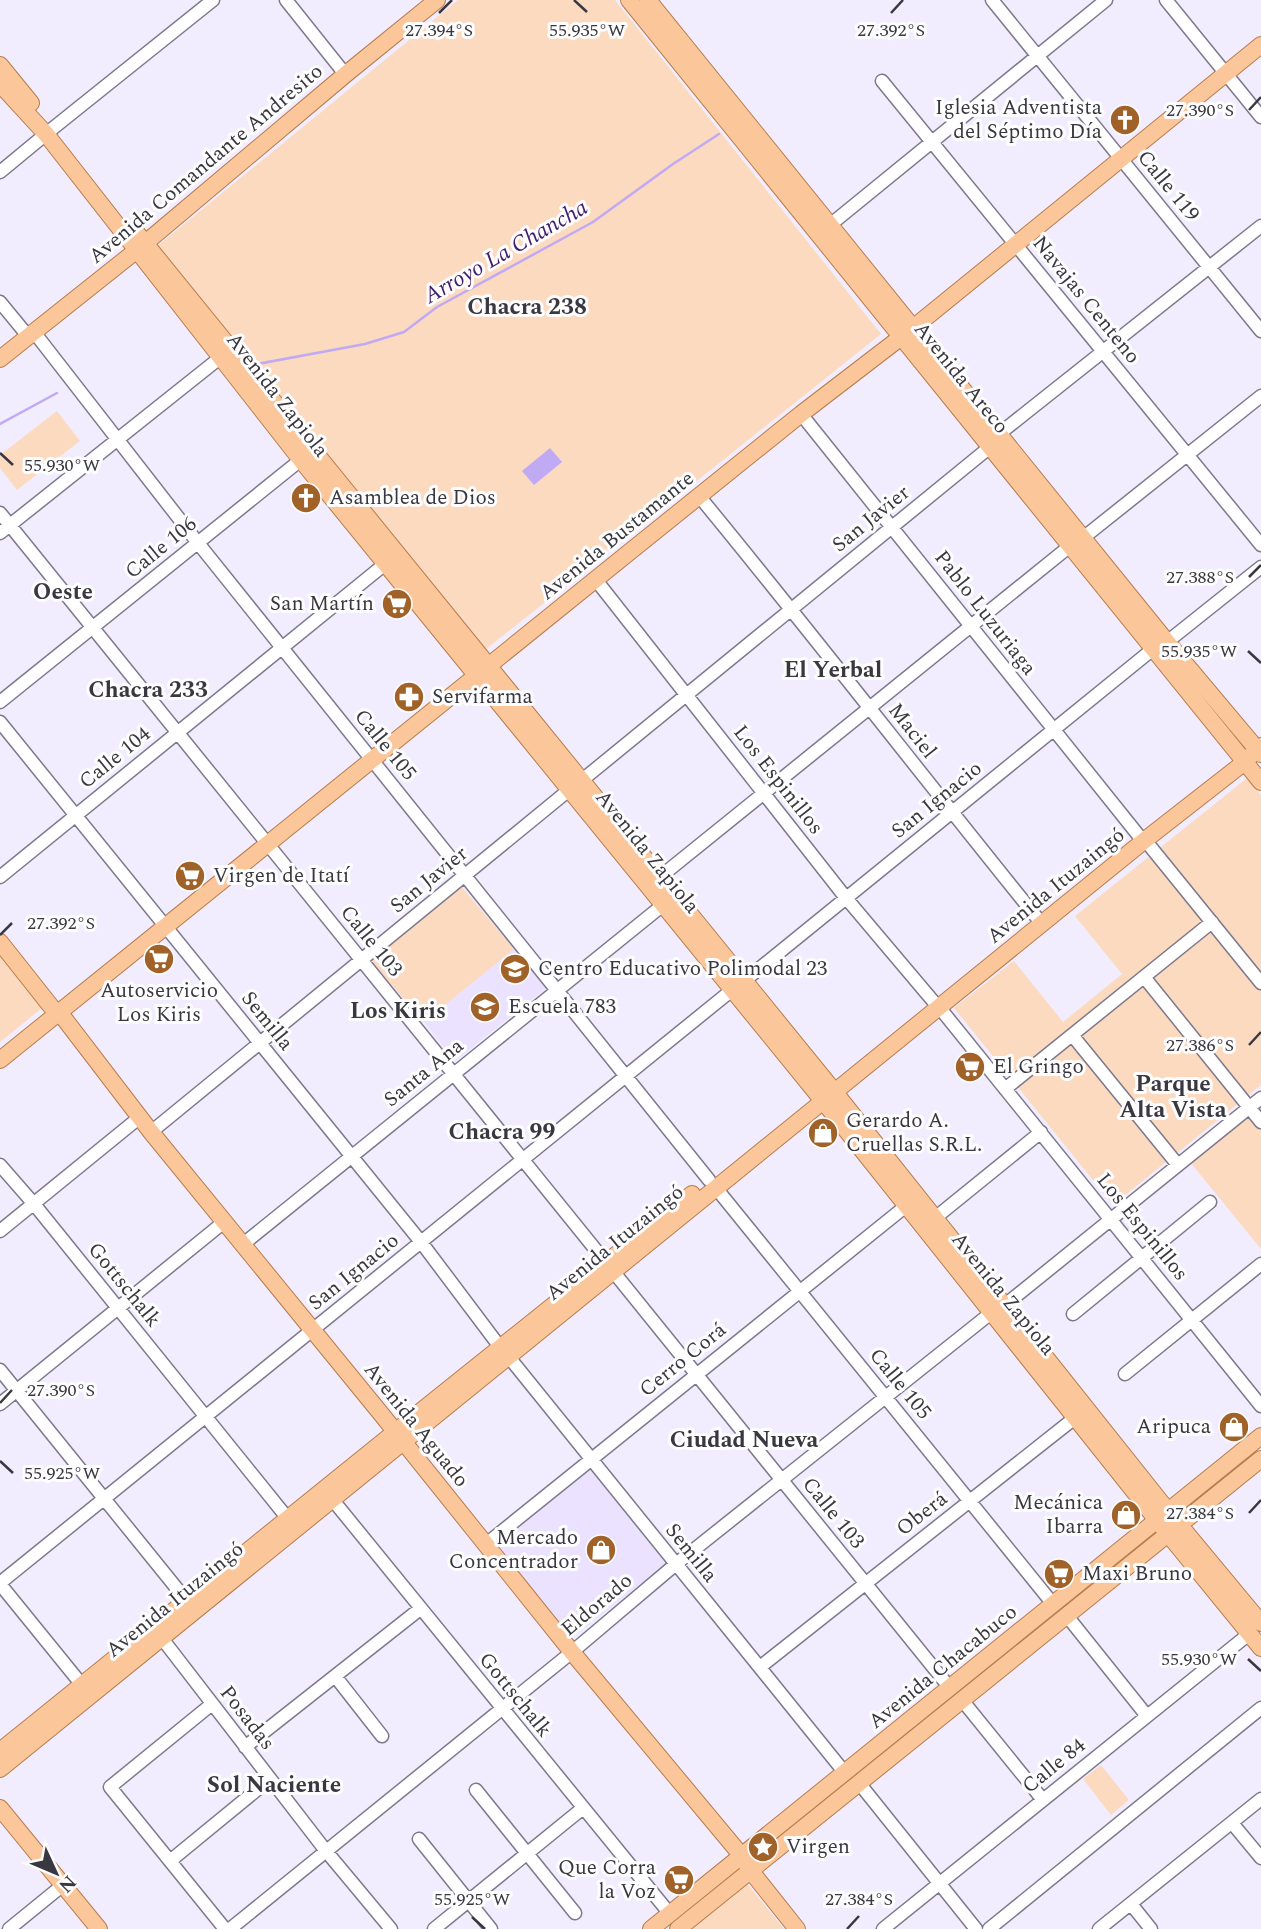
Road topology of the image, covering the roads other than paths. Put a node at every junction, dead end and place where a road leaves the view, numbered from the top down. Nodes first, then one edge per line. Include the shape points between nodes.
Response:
1 (213, 0) edge
2 (286, 0) edge
3 (425, 0) edge
4 (438, 0) edge
5 (629, 0) edge
6 (992, 0) edge
7 (1106, 0) edge
8 (1166, 0) edge
9 (657, 3) edge
10 (1261, 45) edge
11 (1037, 56) junction
12 (0, 65) edge
13 (341, 69) junction
14 (1226, 74) junction
15 (882, 81) dead end
16 (0, 84) edge
17 (1261, 117) edge
18 (49, 132) junction
19 (932, 142) junction
20 (1121, 159) junction
21 (0, 172) edge
22 (830, 225) junction
23 (1261, 226) edge
24 (138, 243) junction
25 (1016, 244) junction
26 (1209, 267) junction
27 (0, 302) edge
28 (29, 331) junction
29 (1261, 331) edge
30 (907, 332) junction
31 (0, 348) edge
32 (1103, 351) junction
33 (0, 359) edge
34 (230, 362) junction
35 (1261, 396) edge
36 (802, 414) junction
37 (117, 440) junction
38 (994, 440) junction
39 (1187, 454) junction
40 (307, 455) junction
41 (699, 496) junction
42 (0, 513) edge
43 (892, 527) junction
44 (5, 529) edge
45 (198, 542) junction
46 (1076, 542) junction
47 (1261, 545) edge
48 (386, 564) junction
49 (1261, 567) edge
50 (596, 580) junction
51 (792, 609) junction
52 (971, 626) junction
53 (93, 627) junction
54 (1160, 646) junction
55 (282, 648) junction
56 (482, 671) junction
57 (686, 695) junction
58 (0, 702) edge
59 (870, 707) junction
60 (0, 722) edge
61 (1053, 731) junction
62 (178, 732) junction
63 (1260, 750) edge
64 (1242, 759) junction
65 (372, 760) junction
66 (1261, 782) edge
67 (575, 785) junction
68 (764, 793) junction
69 (951, 813) junction
70 (76, 815) junction
71 (1142, 838) junction
72 (268, 844) junction
73 (464, 876) junction
74 (0, 877) edge
75 (660, 877) junction
76 (846, 898) junction
77 (663, 905) junction
78 (1039, 921) junction
79 (1212, 922) junction
80 (166, 926) junction
81 (0, 932) edge
82 (0, 942) edge
83 (362, 960) junction
84 (1144, 977) junction
85 (1261, 983) edge
86 (738, 986) junction
87 (557, 991) junction
88 (936, 1004) junction
89 (61, 1013) junction
90 (1072, 1035) junction
91 (260, 1043) junction
92 (0, 1060) edge
93 (454, 1074) junction
94 (625, 1077) junction
95 (1005, 1089) junction
96 (826, 1093) junction
97 (1261, 1098) edge
98 (1250, 1107) junction
99 (140, 1118) junction
100 (1261, 1122) edge
101 (151, 1132) junction
102 (1041, 1132) junction
103 (352, 1157) junction
104 (523, 1160) junction
105 (0, 1165) edge
106 (1178, 1166) junction
107 (712, 1184) junction
108 (1210, 1202) dead end
109 (34, 1204) junction
110 (906, 1206) junction
111 (935, 1218) junction
112 (1111, 1219) junction
113 (224, 1222) junction
114 (0, 1231) edge
115 (421, 1242) junction
116 (242, 1245) junction
117 (1142, 1258) junction
118 (1261, 1264) edge
119 (610, 1266) junction
120 (800, 1291) junction
121 (118, 1308) junction
122 (998, 1309) junction
123 (1073, 1314) dead end
124 (1192, 1320) junction
125 (313, 1329) junction
126 (504, 1352) junction
127 (0, 1370) edge
128 (697, 1374) junction
129 (1125, 1374) dead end
130 (17, 1390) junction
131 (886, 1398) junction
132 (0, 1404) edge
133 (1261, 1406) edge
134 (206, 1416) junction
135 (1076, 1417) junction
136 (1261, 1436) edge
137 (399, 1437) junction
138 (592, 1459) junction
139 (1261, 1459) edge
140 (782, 1480) junction
141 (104, 1499) junction
142 (332, 1499) junction
143 (970, 1501) junction
144 (1162, 1515) junction
145 (292, 1524) junction
146 (1174, 1529) junction
147 (485, 1545) junction
148 (676, 1564) junction
149 (0, 1583) edge
150 (866, 1583) junction
151 (1054, 1604) junction
152 (190, 1606) junction
153 (420, 1609) junction
154 (1067, 1616) junction
155 (1258, 1625) edge
156 (157, 1632) junction
157 (1261, 1648) edge
158 (572, 1652) junction
159 (760, 1667) junction
160 (335, 1676) junction
161 (82, 1685) junction
162 (956, 1694) junction
163 (212, 1704) junction
164 (1261, 1708) edge
165 (501, 1709) junction
166 (1147, 1716) junction
167 (382, 1736) dead end
168 (245, 1747) junction
169 (0, 1751) edge
170 (0, 1769) edge
171 (845, 1773) junction
172 (270, 1779) junction
173 (859, 1783) junction
174 (476, 1790) dead end
175 (1261, 1799) edge
176 (1043, 1801) junction
177 (0, 1808) edge
178 (583, 1808) junction
179 (1232, 1823) junction
180 (419, 1839) dead end
181 (326, 1851) junction
182 (527, 1853) junction
183 (741, 1855) junction
184 (1261, 1858) edge
185 (170, 1861) junction
186 (753, 1868) junction
187 (940, 1884) junction
188 (63, 1885) junction
189 (469, 1901) junction
190 (1131, 1904) junction
191 (575, 1913) dead end
192 (670, 1914) junction
193 (388, 1928) edge
194 (9, 1929) edge
195 (99, 1929) edge
196 (227, 1929) edge
197 (434, 1929) edge
198 (491, 1929) edge
199 (651, 1929) edge
200 (678, 1929) edge
201 (797, 1929) edge
202 (806, 1929) edge
203 (883, 1929) edge
204 (976, 1929) edge
205 (989, 1929) edge
206 (1099, 1929) edge
207 (1151, 1929) edge

1 - 18 street
2 - 13 street
3 - 13 main road, Avenida Comandante Andresito
4 - 24 main road, Avenida Comandante Andresito
5 - 30 main road, Avenida Areco
6 - 11 street, Calle 119
7 - 11 street
8 - 14 street
9 - 22 main road, Avenida Areco
10 - 14 main road, Avenida Bustamante
11 - 19 street
11 - 20 street, Calle 119
12 - 18 main road, Avenida Zapiola
13 - 24 main road, Avenida Comandante Andresito
14 - 17 street
14 - 20 main road, Avenida Bustamante
15 - 19 street, Navajas Centeno
16 - 18 main road, Avenida Zapiola
18 - 21 street
18 - 24 main road, Avenida Zapiola via 104,190
19 - 22 street
19 - 25 street, Navajas Centeno
20 - 25 main road, Avenida Bustamante
20 - 26 street, Calle 119
22 - 30 main road, Avenida Areco
23 - 26 street, San Javier
24 - 28 main road, Avenida Comandante Andresito
24 - 34 main road, Avenida Zapiola
25 - 30 main road, Avenida Bustamante
25 - 32 street, Navajas Centeno
26 - 29 street, Calle 119
26 - 32 street, San Javier
27 - 28 street, Calle 105
28 - 31 main road, Avenida Comandante Andresito
28 - 33 main road, Avenida Comandante Andresito
28 - 37 street, Calle 105
30 - 36 main road, Avenida Bustamante
30 - 38 main road, Avenida Areco
32 - 38 street, San Javier
32 - 39 street, Navajas Centeno
34 - 37 street
34 - 40 main road, Avenida Zapiola
35 - 39 street
36 - 41 main road, Avenida Bustamante
36 - 43 street, Pablo Luzuriaga
37 - 44 street
37 - 45 street, Calle 105
38 - 43 street, San Javier
38 - 46 main road, Avenida Areco
39 - 46 street
39 - 47 street, Navajas Centeno
40 - 45 street, Calle 106
40 - 48 main road, Avenida Zapiola
40 - 56 main road, Avenida Zapiola
41 - 50 main road, Avenida Bustamante
41 - 51 street, Maciel
42 - 44 street, Calle 103
43 - 51 street, San Javier
43 - 52 street, Pablo Luzuriaga
44 - 53 street, Calle 103
45 - 53 street, Calle 106
45 - 55 street, Calle 105
46 - 52 street
46 - 54 main road, Avenida Areco
48 - 55 street, Calle 104
48 - 56 main road, Avenida Zapiola
49 - 54 street, San Ignacio
50 - 56 main road, Avenida Bustamante
50 - 57 street, Los Espinillos
51 - 57 street, San Javier
51 - 59 street, Maciel
52 - 59 street
52 - 61 street, Pablo Luzuriaga
53 - 58 street, Calle 106
53 - 62 street, Calle 103
54 - 61 street, San Ignacio
54 - 63 main road, Avenida Areco
54 - 64 main road, Avenida Areco
55 - 62 street, Calle 104
55 - 65 street, Calle 105
56 - 65 main road, Avenida Bustamante
56 - 67 main road, Avenida Zapiola
57 - 67 street, San Javier
57 - 68 street, Los Espinillos
59 - 68 street
59 - 69 street, Maciel
60 - 70 street, Semilla
61 - 69 street, San Ignacio
61 - 71 street, Pablo Luzuriaga
62 - 70 street, Calle 104
62 - 72 street, Calle 103
63 - 64 main road, Avenida Ituzaingó
64 - 66 main road, Avenida Areco
64 - 71 main road, Avenida Ituzaingó
65 - 72 main road, Avenida Bustamante
65 - 73 street, Calle 105
67 - 73 street, San Javier
67 - 75 main road, Avenida Zapiola
67 - 77 main road, Avenida Zapiola
68 - 75 street
68 - 76 street, Los Espinillos
69 - 76 street, San Ignacio
69 - 78 street, Maciel
70 - 74 street, Calle 104
70 - 80 street, Semilla
71 - 78 main road, Avenida Ituzaingó
71 - 79 street, Pablo Luzuriaga
72 - 80 main road, Avenida Bustamante
72 - 83 street, Calle 103
73 - 83 street, San Javier
73 - 87 street, Calle 105
75 - 86 main road, Avenida Zapiola
76 - 86 street, San Ignacio
76 - 88 street, Los Espinillos
77 - 86 main road, Avenida Zapiola
77 - 87 street, Santa Ana
78 - 88 main road, Avenida Ituzaingó
79 - 84 street
79 - 85 street, Pablo Luzuriaga
80 - 89 main road, Avenida Bustamante
80 - 91 street, Semilla
81 - 89 main road, Avenida Aguado
82 - 89 main road, Avenida Aguado
83 - 91 street, San Javier
83 - 93 street, Calle 103
84 - 90 street
84 - 98 street
86 - 94 street, San Ignacio
86 - 96 main road, Avenida Zapiola
87 - 93 street, Santa Ana
87 - 94 street, Calle 105
88 - 95 street, Los Espinillos
88 - 96 main road, Avenida Ituzaingó
89 - 92 main road, Avenida Bustamante
89 - 99 main road, Avenida Aguado
90 - 95 street
90 - 106 street
91 - 101 street, San Javier
91 - 103 street, Semilla
93 - 103 street, Santa Ana
93 - 104 street, Calle 103
94 - 104 street, San Ignacio
94 - 107 street, Calle 105
95 - 102 street, Los Espinillos
96 - 107 main road, Avenida Ituzaingó
96 - 110 main road, Avenida Zapiola
96 - 111 main road, Avenida Zapiola
97 - 98 street, Eldorado
98 - 100 street
98 - 106 street, Eldorado
99 - 101 main road, Avenida Aguado
99 - 109 street
101 - 113 main road, Avenida Aguado
102 - 111 street
102 - 112 street, Los Espinillos
103 - 115 street, Semilla
103 - 116 street, Santa Ana
104 - 115 street, San Ignacio
104 - 119 street, Calle 103
105 - 109 street, Gottschalk
106 - 112 street, Eldorado
107 - 119 main road, Avenida Ituzaingó
107 - 120 street, Calle 105
108 - 117 street
109 - 114 street
109 - 121 street, Gottschalk
110 - 120 street, Cerro Corá
110 - 122 main road, Avenida Zapiola
111 - 122 main road, Avenida Zapiola
112 - 117 street, Los Espinillos
112 - 122 street, Eldorado
113 - 116 main road, Avenida Aguado
113 - 121 street
115 - 125 street, San Ignacio
115 - 126 street, Semilla
116 - 125 main road, Avenida Aguado
117 - 123 street
117 - 124 street, Los Espinillos
118 - 124 street
119 - 126 main road, Avenida Ituzaingó
119 - 128 street, Calle 103
120 - 128 street, Cerro Corá
120 - 131 street, Calle 105
121 - 130 street
121 - 134 street, Gottschalk
122 - 131 street, Eldorado
122 - 135 main road, Avenida Zapiola
122 - 144 main road, Avenida Zapiola
124 - 129 street
124 - 133 street, Los Espinillos
125 - 134 street, San Ignacio
125 - 137 main road, Avenida Aguado
126 - 137 main road, Avenida Ituzaingó
126 - 138 street, Semilla
127 - 130 street
128 - 138 street, Cerro Corá
128 - 140 street, Calle 103
130 - 132 street
130 - 141 street
131 - 140 street, Eldorado
131 - 143 street, Calle 105
134 - 141 street, San Ignacio
134 - 145 street, Gottschalk
135 - 143 street, Oberá
135 - 144 main road, Avenida Zapiola
136 - 144 main road, Avenida Chacabuco
137 - 142 main road, Avenida Ituzaingó
137 - 145 main road, Avenida Ituzaingó
137 - 147 main road, Avenida Aguado
138 - 147 street, Cerro Corá
138 - 148 street, Semilla
139 - 146 main road, Avenida Chacabuco
140 - 148 street, Eldorado
140 - 150 street, Calle 103
141 - 149 street, San Ignacio
141 - 152 street
142 - 145 main road, Avenida Ituzaingó
142 - 153 street, Gottschalk
143 - 150 street, Oberá
143 - 151 street, Calle 105
144 - 146 main road, Avenida Zapiola
144 - 151 main road, Avenida Chacabuco
145 - 152 main road, Avenida Ituzaingó
146 - 154 main road, Avenida Chacabuco
146 - 155 main road, Avenida Zapiola
147 - 158 main road, Avenida Aguado
148 - 158 street, Eldorado
148 - 159 street, Semilla
149 - 161 street
150 - 159 street, Oberá
150 - 162 street, Calle 103
151 - 162 main road, Avenida Chacabuco
152 - 156 main road, Avenida Ituzaingó
153 - 160 street
153 - 165 street, Gottschalk
154 - 162 main road, Avenida Chacabuco
154 - 166 street
155 - 157 main road, Avenida Zapiola
155 - 166 street, Calle 84
156 - 161 main road, Avenida Ituzaingó
156 - 163 street, Posadas
156 - 170 main road, Avenida Ituzaingó
158 - 165 street, Eldorado
158 - 183 main road, Avenida Aguado
159 - 171 street, Semilla
160 - 167 street
160 - 168 street
161 - 169 main road, Avenida Ituzaingó
162 - 171 main road, Avenida Chacabuco
162 - 173 main road, Avenida Chacabuco
162 - 176 street, Calle 103
163 - 168 street, Posadas
163 - 185 street via 110,1787
164 - 205 street
165 - 178 street, Gottschalk
165 - 181 street, Eldorado
166 - 176 street, Calle 84
168 - 172 street, Posadas
171 - 183 main road, Avenida Chacabuco
172 - 181 street, Posadas
172 - 185 street
173 - 186 main road, Avenida Chacabuco
173 - 187 street
174 - 182 street
175 - 179 street
176 - 187 street, Calle 84
177 - 188 main road
178 - 182 street
178 - 192 street, Gottschalk
179 - 184 street
179 - 190 street
180 - 189 street
181 - 193 street, Posadas
181 - 196 street, Eldorado
182 - 189 street
182 - 191 street
183 - 186 main road, Avenida Aguado
183 - 192 main road, Avenida Chacabuco
185 - 196 street
186 - 200 main road, Avenida Chacabuco
186 - 201 main road, Avenida Aguado
186 - 202 main road, Avenida Aguado
187 - 203 street, Calle 84
187 - 204 street
188 - 194 street
188 - 195 main road
189 - 197 street
189 - 198 street
190 - 206 street
190 - 207 street
192 - 199 main road, Avenida Chacabuco

